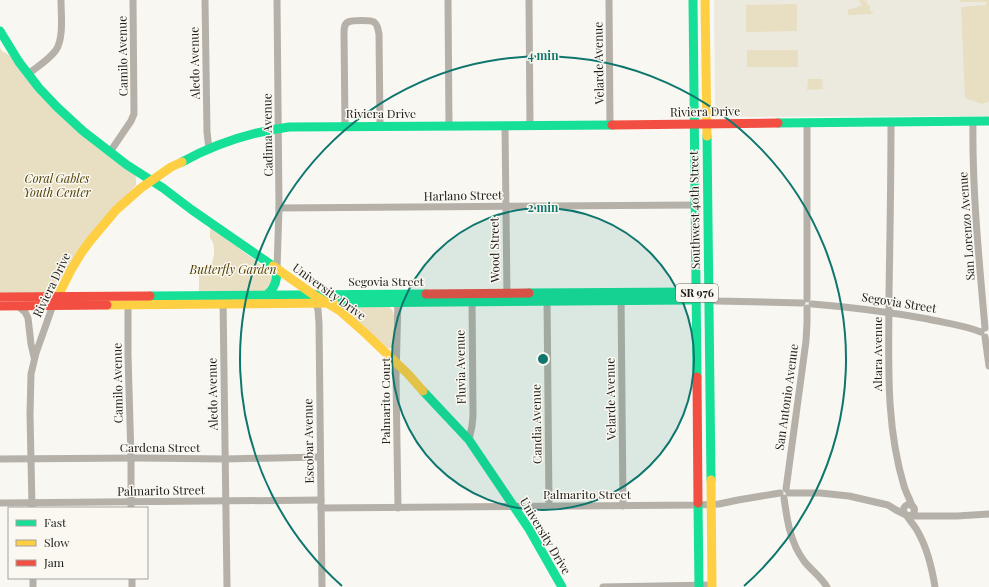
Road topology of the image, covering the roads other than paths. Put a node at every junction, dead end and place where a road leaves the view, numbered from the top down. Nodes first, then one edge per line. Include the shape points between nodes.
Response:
1 (61, 0) edge
2 (133, 0) edge
3 (205, 0) edge
4 (277, 0) edge
5 (448, 0) edge
6 (529, 0) edge
7 (609, 0) edge
8 (693, 0) edge
9 (705, 0) edge
10 (0, 31) edge
11 (28, 74) junction
12 (973, 121) junction
13 (989, 121) edge
14 (891, 122) junction
15 (807, 123) junction
16 (694, 124) junction
17 (706, 124) junction
18 (610, 125) junction
19 (345, 126) junction
20 (380, 126) junction
21 (449, 126) junction
22 (505, 126) junction
23 (530, 126) junction
24 (279, 129) junction
25 (209, 149) junction
26 (110, 152) junction
27 (152, 180) junction
28 (695, 205) junction
29 (506, 207) junction
30 (279, 208) junction
31 (277, 269) junction
32 (267, 296) junction
33 (0, 297) edge
34 (547, 297) junction
35 (621, 297) junction
36 (696, 297) junction
37 (398, 298) junction
38 (472, 298) junction
39 (507, 298) junction
40 (315, 299) junction
41 (223, 300) junction
42 (709, 300) junction
43 (55, 301) junction
44 (327, 303) junction
45 (807, 303) junction
46 (128, 305) junction
47 (0, 306) edge
48 (18, 306) junction
49 (889, 313) junction
50 (986, 332) edge
51 (34, 359) junction
52 (396, 363) junction
53 (989, 366) edge
54 (469, 440) junction
55 (320, 457) junction
56 (131, 458) junction
57 (31, 459) junction
58 (225, 459) junction
59 (0, 460) edge
60 (785, 493) junction
61 (321, 500) junction
62 (225, 501) junction
63 (0, 503) edge
64 (131, 505) edge
65 (698, 505) junction
66 (711, 505) junction
67 (32, 506) edge
68 (514, 506) junction
69 (549, 506) junction
70 (622, 506) junction
71 (321, 508) junction
72 (398, 508) junction
73 (909, 510) junction
74 (989, 514) edge
75 (699, 586) edge
76 (712, 586) edge
77 (227, 587) edge
78 (322, 587) edge
79 (562, 587) edge
80 (603, 587) edge
81 (827, 587) edge
82 (935, 587) edge

1 - 11 street via 61,33 58,48
2 - 26 street, Camilo Avenue via 134,114
3 - 25 street, Aledo Avenue
4 - 24 street, Cadima Avenue
5 - 21 street
6 - 23 street
7 - 18 street, Velarde Avenue
8 - 16 street, Southwest 40th Street / SR 976
9 - 17 street, Southwest 40th Street / SR 976
10 - 11 street, University Drive
11 - 26 street, University Drive via 62,112
12 - 13 street, Riviera Drive
12 - 14 street, Riviera Drive
12 - 50 street, San Lorenzo Avenue via 976,217
14 - 15 street, Riviera Drive
14 - 49 street, Altara Avenue
15 - 17 street, Riviera Drive
15 - 45 street, San Antonio Avenue
16 - 17 street, Riviera Drive
16 - 18 street, Riviera Drive
16 - 28 street, Southwest 40th Street / SR 976
17 - 42 street, Southwest 40th Street / SR 976
18 - 23 street, Riviera Drive
19 - 20 street, Riviera Drive
19 - 20 street via 344,27 348,22 365,21 375,23 379,34
19 - 24 street, Riviera Drive
20 - 21 street, Riviera Drive
21 - 22 street, Riviera Drive
22 - 23 street, Riviera Drive
22 - 29 street, Wood Street
24 - 25 street, Riviera Drive via 251,134
24 - 30 street, Cadima Avenue
25 - 27 street, Riviera Drive via 182,161
26 - 27 street, University Drive
27 - 31 street, University Drive
27 - 43 street, Riviera Drive via 120,206 99,229 79,256
28 - 29 street, Harlano Street
28 - 36 street, Southwest 40th Street / SR 976
29 - 30 street, Harlano Street
29 - 39 street, Wood Street
30 - 31 street, Cadima Avenue
31 - 32 street via 275,286
31 - 40 street, University Drive
32 - 40 street, Segovia Street
32 - 41 street, Segovia Street
33 - 43 street, Segovia Street
34 - 35 street, Segovia Street
34 - 39 street, Segovia Street
34 - 69 street, Candia Avenue
35 - 36 street, Segovia Street via 691,292
35 - 70 street, Velarde Avenue
36 - 42 street, Segovia Street
36 - 65 street, Southwest 40th Street / SR 976
37 - 38 street, Segovia Street
37 - 40 street, Segovia Street
37 - 44 street, Segovia Street
37 - 52 street, Palmarito Court
38 - 39 street, Segovia Street
38 - 54 street, Fluvia Avenue via 473,416
40 - 41 street, Segovia Street
40 - 44 street, University Drive
40 - 55 street, Escobar Avenue via 319,322
41 - 43 street, Segovia Street
41 - 46 street, Segovia Street
41 - 58 street, Aledo Avenue
42 - 45 street, Segovia Street
42 - 66 street, Southwest 40th Street / SR 976
43 - 46 street, Segovia Street
43 - 48 street, Segovia Street
43 - 51 street, Riviera Drive
44 - 52 street, University Drive via 352,321
45 - 49 street, Segovia Street
45 - 60 street, San Antonio Avenue via 805,350
46 - 56 street, Camilo Avenue
47 - 48 street, Segovia Street
48 - 51 street via 28,318
49 - 50 street, Segovia Street
49 - 73 street, Altara Avenue via 888,383 892,430
50 - 53 street, San Lorenzo Avenue
51 - 57 street, Riviera Drive via 30,394
52 - 54 street, University Drive
52 - 72 street, Palmarito Court
54 - 68 street, University Drive
55 - 58 street, Cardena Street
55 - 61 street, Escobar Avenue
56 - 57 street, Cardena Street
56 - 58 street, Cardena Street
56 - 64 street, Camilo Avenue
57 - 59 street, Cardena Street
57 - 67 street, Riviera Drive
58 - 62 street, Aledo Avenue
60 - 66 street, Palmarito Street
60 - 73 street, Palmarito Street via 849,496
60 - 81 street, San Antonio Avenue via 791,536 804,561
61 - 62 street, Palmarito Street
61 - 71 street, Escobar Avenue
62 - 64 street, Palmarito Street
62 - 77 street, Aledo Avenue
63 - 67 street, Palmarito Street
64 - 67 street, Palmarito Street
65 - 66 street, Palmarito Street
65 - 70 street, Palmarito Street
65 - 75 street, Southwest 40th Street / SR 976
66 - 76 street, Southwest 40th Street / SR 976
68 - 69 street, Palmarito Street
68 - 72 street, Palmarito Street
68 - 79 street, University Drive
69 - 70 street, Palmarito Street
71 - 72 street, Palmarito Street
71 - 78 street, Escobar Avenue
73 - 74 street, Palmarito Street via 934,516
73 - 82 street, Altara Avenue via 929,561
75 - 76 street
75 - 80 street

